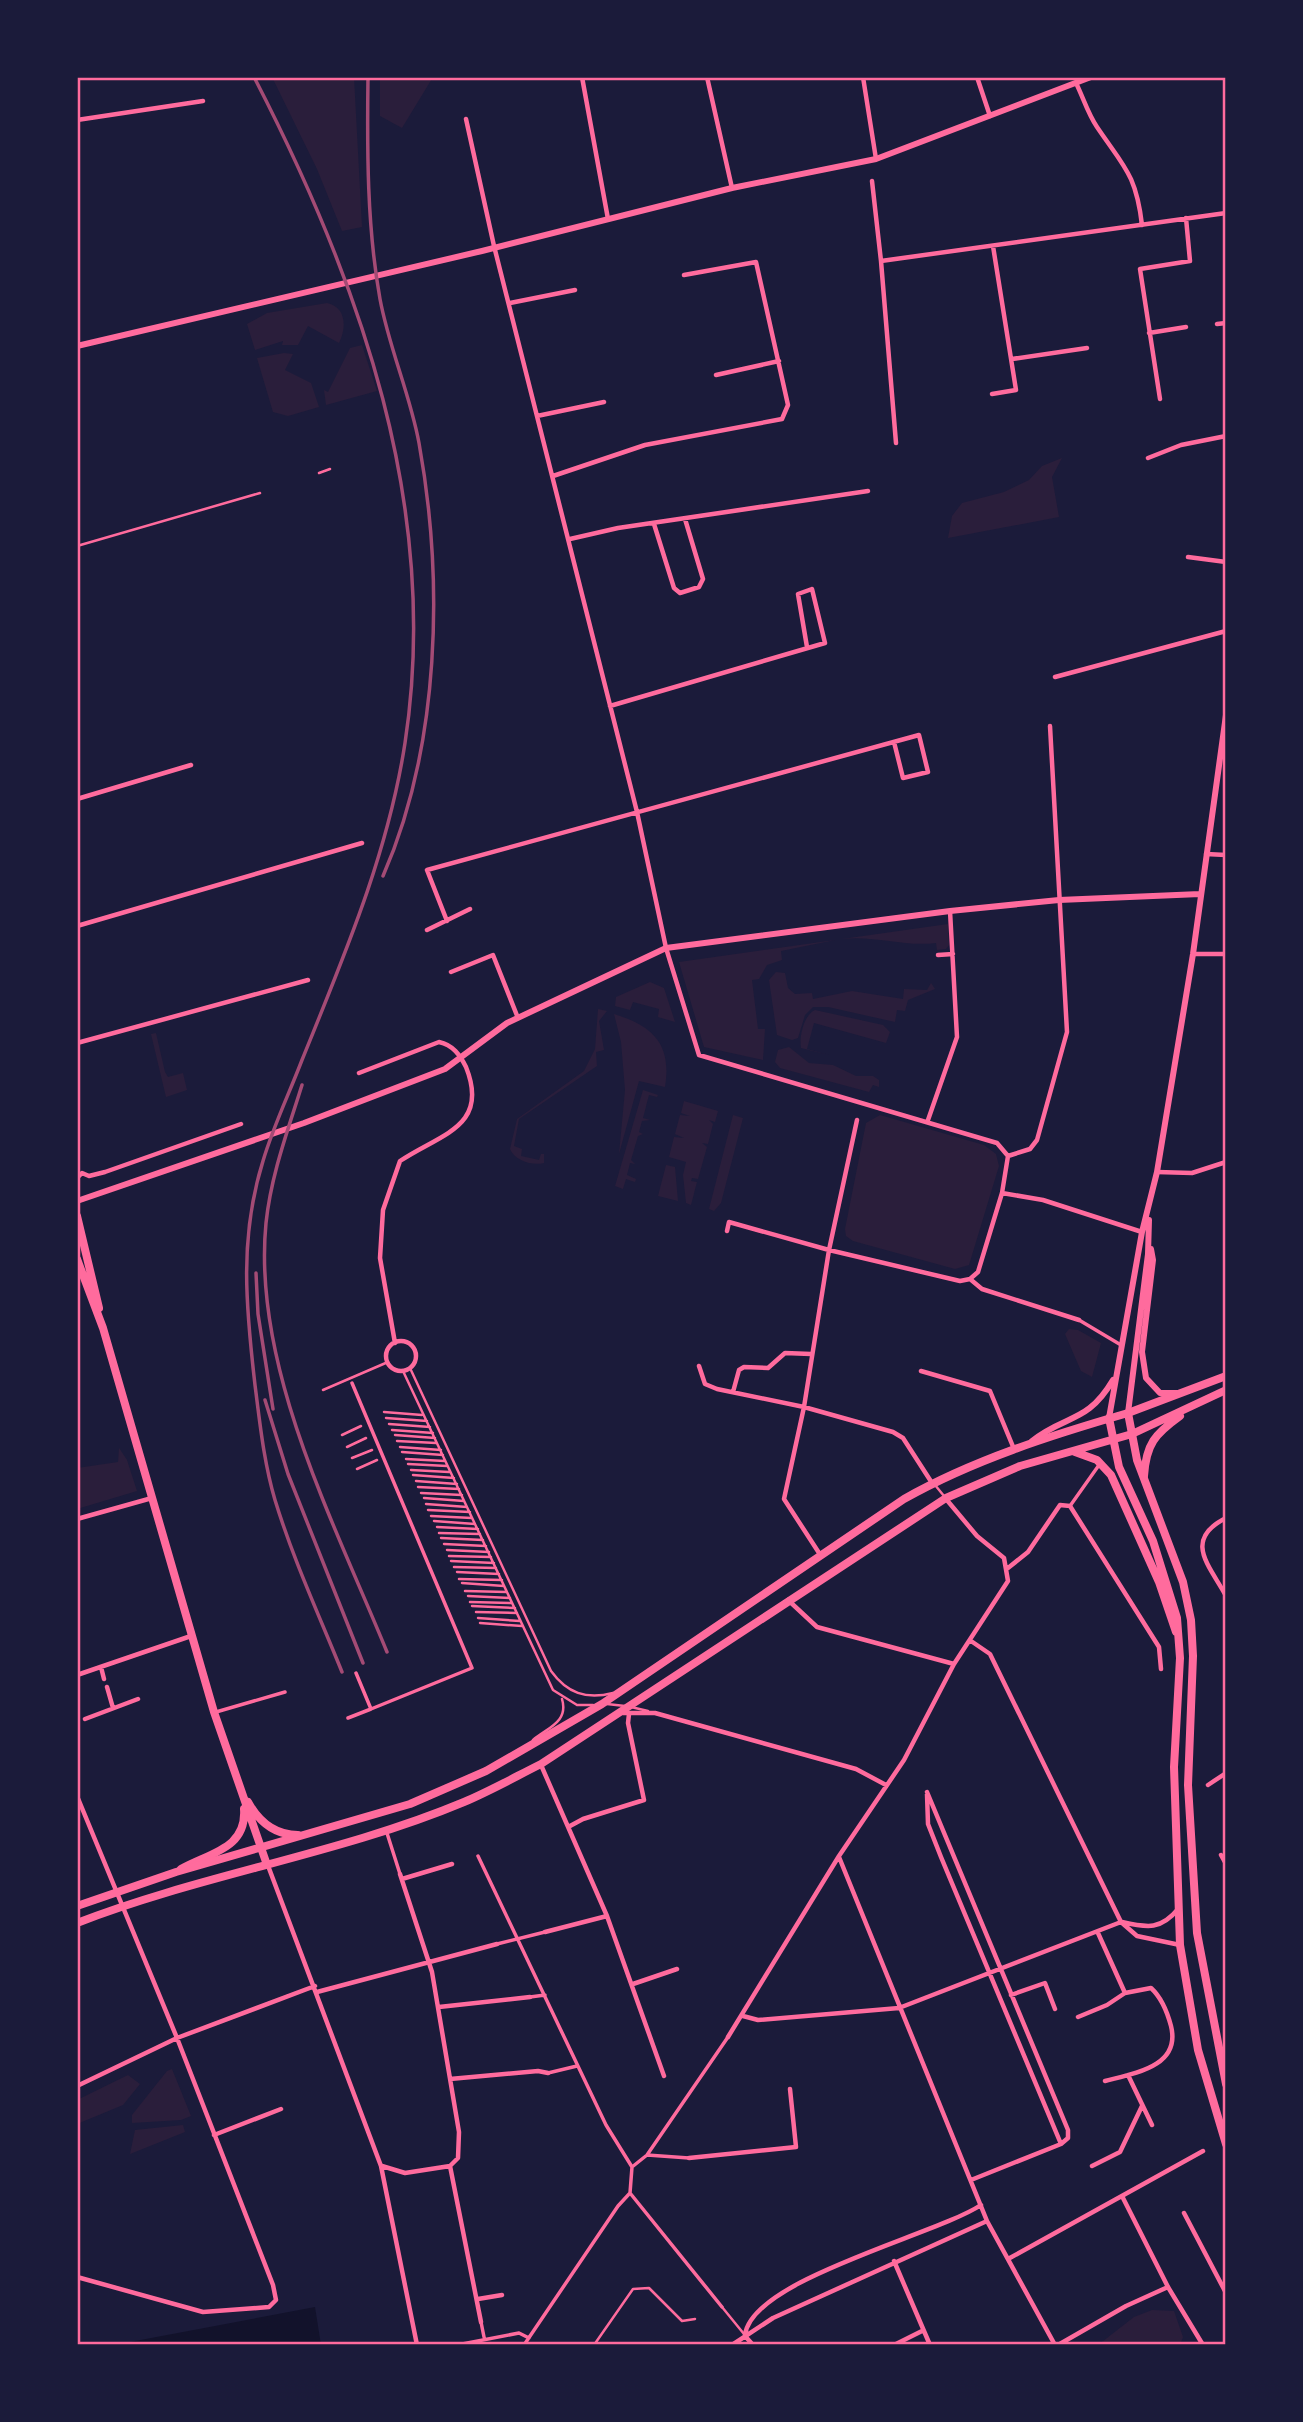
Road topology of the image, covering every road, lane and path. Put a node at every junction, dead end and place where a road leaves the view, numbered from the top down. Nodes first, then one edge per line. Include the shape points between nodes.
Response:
1 (582, 77) edge
2 (707, 77) edge
3 (863, 77) edge
4 (977, 77) edge
5 (1091, 77) edge
6 (1076, 83) junction
7 (203, 101) dead end
8 (990, 116) junction
9 (466, 119) dead end
10 (77, 120) edge
11 (876, 159) junction
12 (872, 181) dead end
13 (732, 188) junction
14 (1226, 213) edge
15 (1186, 218) junction
16 (608, 219) junction
17 (1142, 225) junction
18 (494, 246) junction
19 (993, 246) junction
20 (881, 261) junction
21 (684, 275) dead end
22 (575, 290) dead end
23 (510, 303) junction
24 (1226, 323) edge
25 (1217, 324) dead end
26 (1186, 327) dead end
27 (1150, 332) junction
28 (77, 346) edge
29 (1087, 348) dead end
30 (1012, 359) junction
31 (779, 361) junction
32 (716, 375) dead end
33 (992, 394) dead end
34 (1160, 399) dead end
35 (604, 402) dead end
36 (537, 416) junction
37 (1226, 436) edge
38 (896, 443) dead end
39 (1148, 458) dead end
40 (330, 469) dead end
41 (319, 472) dead end
42 (553, 476) junction
43 (868, 491) dead end
44 (260, 493) dead end
45 (685, 519) junction
46 (654, 524) junction
47 (570, 539) junction
48 (77, 546) edge
49 (1188, 557) dead end
50 (1226, 562) edge
51 (1226, 631) edge
52 (807, 647) junction
53 (1055, 677) dead end
54 (610, 706) junction
55 (1226, 715) edge
56 (1050, 726) dead end
57 (894, 742) junction
58 (1223, 761) edge
59 (191, 765) dead end
60 (77, 799) edge
61 (636, 812) junction
62 (362, 843) dead end
63 (1206, 854) junction
64 (1226, 855) edge
65 (1200, 894) junction
66 (1059, 900) junction
67 (471, 909) dead end
68 (950, 911) junction
69 (447, 921) junction
70 (77, 926) edge
71 (427, 930) dead end
72 (666, 948) junction
73 (953, 954) junction
74 (1193, 954) junction
75 (1226, 954) edge
76 (938, 955) dead end
77 (451, 972) dead end
78 (308, 980) dead end
79 (519, 1017) junction
80 (77, 1043) edge
81 (462, 1058) junction
82 (359, 1073) dead end
83 (856, 1120) dead end
84 (928, 1120) junction
85 (241, 1124) dead end
86 (1008, 1156) junction
87 (1226, 1162) edge
88 (1157, 1172) junction
89 (77, 1178) edge
90 (1002, 1193) junction
91 (77, 1201) edge
92 (77, 1216) edge
93 (727, 1231) dead end
94 (1145, 1231) junction
95 (829, 1250) junction
96 (77, 1259) edge
97 (970, 1279) junction
98 (1079, 1320) joint
99 (103, 1328) junction
100 (395, 1343) junction
101 (1122, 1346) junction
102 (811, 1354) junction
103 (388, 1362) junction
104 (699, 1366) dead end
105 (410, 1368) junction
106 (403, 1371) junction
107 (921, 1371) dead end
108 (1117, 1374) junction
109 (1226, 1376) edge
110 (352, 1382) dead end
111 (323, 1390) dead end
112 (1226, 1390) edge
113 (733, 1392) junction
114 (1177, 1393) junction
115 (1194, 1405) junction
116 (804, 1407) junction
117 (384, 1412) dead end
118 (1128, 1413) junction
119 (424, 1415) junction
120 (386, 1418) dead end
121 (1109, 1418) junction
122 (427, 1421) junction
123 (389, 1424) dead end
124 (361, 1426) dead end
125 (430, 1427) junction
126 (392, 1430) dead end
127 (433, 1433) junction
128 (1132, 1434) junction
129 (342, 1435) dead end
130 (395, 1435) dead end
131 (366, 1438) dead end
132 (435, 1438) junction
133 (397, 1441) dead end
134 (1115, 1441) junction
135 (438, 1443) junction
136 (1025, 1446) junction
137 (347, 1447) dead end
138 (400, 1447) dead end
139 (372, 1450) dead end
140 (441, 1450) junction
141 (1015, 1450) junction
142 (1072, 1451) junction
143 (402, 1452) dead end
144 (443, 1455) junction
145 (352, 1458) dead end
146 (406, 1459) dead end
147 (377, 1460) dead end
148 (446, 1461) junction
149 (408, 1464) dead end
150 (1100, 1464) junction
151 (448, 1466) junction
152 (357, 1469) dead end
153 (411, 1470) dead end
154 (451, 1472) junction
155 (413, 1475) dead end
156 (454, 1478) junction
157 (1144, 1478) junction
158 (416, 1481) dead end
159 (932, 1483) junction
160 (457, 1484) junction
161 (418, 1487) dead end
162 (459, 1489) junction
163 (421, 1493) dead end
164 (462, 1495) junction
165 (152, 1498) junction
166 (424, 1498) dead end
167 (946, 1498) junction
168 (464, 1501) junction
169 (426, 1504) dead end
170 (1070, 1506) junction
171 (467, 1507) junction
172 (428, 1510) dead end
173 (470, 1512) junction
174 (431, 1516) dead end
175 (472, 1518) junction
176 (1226, 1518) edge
177 (77, 1519) edge
178 (480, 1520) junction
179 (434, 1521) dead end
180 (475, 1523) junction
181 (437, 1527) dead end
182 (478, 1529) junction
183 (439, 1533) dead end
184 (480, 1534) junction
185 (441, 1538) dead end
186 (483, 1540) junction
187 (444, 1544) dead end
188 (486, 1546) junction
189 (447, 1550) dead end
190 (489, 1552) junction
191 (449, 1556) dead end
192 (821, 1556) junction
193 (491, 1557) junction
194 (452, 1561) dead end
195 (494, 1563) junction
196 (454, 1567) dead end
197 (1008, 1568) junction
198 (496, 1569) junction
199 (457, 1572) dead end
200 (499, 1574) junction
201 (460, 1578) dead end
202 (502, 1580) junction
203 (462, 1583) dead end
204 (504, 1586) junction
205 (465, 1591) dead end
206 (507, 1592) junction
207 (468, 1596) dead end
208 (1226, 1596) edge
209 (510, 1598) junction
210 (788, 1599) junction
211 (470, 1602) dead end
212 (512, 1603) junction
213 (472, 1606) dead end
214 (515, 1608) junction
215 (476, 1612) dead end
216 (517, 1613) junction
217 (525, 1615) junction
218 (478, 1618) dead end
219 (520, 1619) junction
220 (480, 1623) dead end
221 (523, 1626) junction
222 (191, 1636) junction
223 (1178, 1637) junction
224 (971, 1641) junction
225 (954, 1664) junction
226 (100, 1667) junction
227 (1161, 1669) dead end
228 (356, 1673) dead end
229 (77, 1675) edge
230 (104, 1679) dead end
231 (107, 1687) dead end
232 (622, 1690) junction
233 (285, 1692) dead end
234 (561, 1696) junction
235 (138, 1699) dead end
236 (602, 1704) junction
237 (113, 1708) junction
238 (371, 1709) junction
239 (629, 1710) junction
240 (214, 1712) junction
241 (348, 1718) dead end
242 (85, 1720) dead end
243 (522, 1753) junction
244 (541, 1764) junction
245 (1226, 1773) edge
246 (237, 1781) junction
247 (886, 1785) junction
248 (1208, 1786) dead end
249 (77, 1796) edge
250 (243, 1800) junction
251 (570, 1826) junction
252 (386, 1829) junction
253 (304, 1835) junction
254 (261, 1847) junction
255 (1221, 1855) dead end
256 (478, 1856) dead end
257 (839, 1856) junction
258 (266, 1863) junction
259 (452, 1864) dead end
260 (1226, 1864) edge
261 (176, 1872) junction
262 (401, 1877) junction
263 (117, 1892) junction
264 (77, 1906) edge
265 (122, 1906) junction
266 (1179, 1908) junction
267 (607, 1916) junction
268 (1121, 1922) junction
269 (77, 1923) edge
270 (545, 1932) joint
271 (1098, 1933) junction
272 (518, 1938) junction
273 (497, 1944) joint
274 (1180, 1945) junction
275 (429, 1963) junction
276 (677, 1969) dead end
277 (1001, 1970) junction
278 (989, 1975) junction
279 (633, 1984) junction
280 (316, 1989) junction
281 (1125, 1993) junction
282 (545, 1994) junction
283 (1011, 1995) junction
284 (530, 1997) joint
285 (439, 2007) junction
286 (899, 2008) junction
287 (1055, 2009) dead end
288 (743, 2016) junction
289 (1078, 2017) dead end
290 (728, 2037) joint
291 (177, 2038) junction
292 (577, 2066) junction
293 (548, 2073) joint
294 (1128, 2075) junction
295 (664, 2076) dead end
296 (450, 2079) junction
297 (1105, 2081) dead end
298 (1226, 2084) edge
299 (77, 2086) edge
300 (790, 2089) dead end
301 (1142, 2106) junction
302 (281, 2109) dead end
303 (1152, 2125) dead end
304 (214, 2135) junction
305 (1226, 2141) edge
306 (1061, 2144) junction
307 (1203, 2151) dead end
308 (647, 2155) junction
309 (689, 2158) joint
310 (381, 2166) junction
311 (450, 2166) junction
312 (1092, 2166) dead end
313 (632, 2167) junction
314 (971, 2180) junction
315 (630, 2193) junction
316 (1123, 2197) junction
317 (981, 2205) junction
318 (1184, 2213) dead end
319 (987, 2221) junction
320 (1008, 2259) junction
321 (894, 2260) junction
322 (77, 2277) edge
323 (1168, 2287) junction
324 (1226, 2293) edge
325 (502, 2295) dead end
326 (478, 2299) junction
327 (722, 2307) joint
328 (695, 2319) dead end
329 (481, 2322) joint
330 (922, 2331) junction
331 (745, 2336) junction
332 (484, 2337) junction
333 (529, 2338) junction
334 (417, 2345) edge
335 (457, 2345) edge
336 (524, 2345) edge
337 (594, 2345) edge
338 (732, 2345) edge
339 (753, 2345) edge
340 (894, 2345) edge
341 (930, 2345) edge
342 (1057, 2345) edge
343 (1203, 2345) edge

1 - 16 street
2 - 13 street
3 - 11 street
4 - 8 street
5 - 6 street
6 - 8 street
6 - 17 street via 1095,125 1130,172
7 - 10 street
8 - 11 street
9 - 18 street
11 - 13 street
12 - 20 street
13 - 16 street
14 - 15 street
15 - 17 street
15 - 27 street via 1190,261 1140,269
16 - 18 street
17 - 19 street
18 - 23 street
18 - 28 street
19 - 20 street
19 - 30 street
20 - 38 street
21 - 31 street via 756,262
22 - 23 street
23 - 36 street
24 - 25 street
26 - 27 street
27 - 34 street
29 - 30 street
30 - 33 street via 1016,390
31 - 32 street
31 - 42 street via 788,405 782,419 645,444
35 - 36 street
36 - 42 street
37 - 39 street via 1181,445
40 - 41 lane
42 - 47 street
43 - 45 street
44 - 48 lane
45 - 46 street
45 - 46 street via 703,579 699,587 681,593 674,588
46 - 47 street
47 - 54 street
49 - 50 street
51 - 53 street
52 - 52 street via 825,643 812,589 798,594
52 - 54 street
54 - 61 street
55 - 58 street
56 - 66 street
57 - 57 street via 903,778 928,772 919,735
57 - 61 street
58 - 63 street
59 - 60 street
61 - 69 street via 427,870
61 - 72 street
62 - 70 street
63 - 64 street
63 - 65 street
65 - 66 street
65 - 74 street
66 - 68 street
66 - 86 street via 1067,1032 1064,1051 1037,1140 1030,1149
67 - 69 street
68 - 72 street
68 - 73 street
69 - 71 street
72 - 79 street
72 - 84 street via 699,1055
73 - 76 street
73 - 84 street via 957,1037
74 - 75 street
74 - 88 street
77 - 79 street via 493,955
78 - 80 street
79 - 81 street
81 - 82 street via 439,1042
81 - 91 street via 445,1069 304,1123
81 - 100 street via 473,1086 473,1106 455,1130 400,1161 383,1210 380,1258
83 - 95 street
84 - 86 street via 997,1143
85 - 89 street
86 - 90 street
87 - 88 street via 1192,1173
88 - 94 street
90 - 94 street via 1043,1200
90 - 97 street via 978,1272
92 - 99 main road
93 - 95 street via 729,1222
94 - 101 street
94 - 114 street via 1153,1260 1142,1352 1146,1378 1160,1393
94 - 118 street
95 - 97 street via 960,1281
95 - 102 street
96 - 99 main road
97 - 98 street via 982,1289
98 - 101 street
99 - 165 main road
100 - 103 street via 387,1352
100 - 105 street via 407,1342 414,1348 416,1359
101 - 108 street
102 - 113 street via 785,1353 768,1368 744,1367
102 - 116 street
103 - 106 street
103 - 111 lane
104 - 113 street via 705,1384
105 - 106 street
105 - 178 lane
106 - 119 lane
107 - 141 street via 990,1391
108 - 121 street
108 - 136 street via 1094,1408 1044,1431
109 - 114 main road
110 - 238 street via 472,1668
112 - 115 main road
113 - 116 street
114 - 118 main road
115 - 128 main road
115 - 157 main road via 1157,1434 1146,1453
116 - 159 street via 893,1432 903,1438
116 - 192 street via 784,1499
117 - 119 lane
118 - 121 main road
118 - 128 main road
119 - 122 lane
120 - 122 lane
121 - 134 main road
121 - 136 main road
122 - 125 lane
123 - 125 lane
124 - 129 lane
125 - 127 lane
126 - 127 lane
127 - 132 lane
128 - 134 main road
128 - 157 main road
130 - 132 lane
131 - 137 lane
132 - 135 lane
133 - 135 lane
134 - 142 main road
134 - 223 main road via 1119,1467 1169,1584
135 - 140 lane
136 - 141 main road
138 - 140 lane
139 - 145 lane
140 - 144 lane
141 - 159 main road
142 - 150 main road
142 - 167 main road via 1020,1466
143 - 144 lane
144 - 148 lane
146 - 148 lane
147 - 152 lane
148 - 151 lane
149 - 151 lane
150 - 170 street
150 - 223 main road via 1111,1475 1136,1529
151 - 154 lane
153 - 154 lane
154 - 156 lane
155 - 156 lane
156 - 160 lane
157 - 298 main road via 1183,1582 1191,1620 1188,1786 1196,1920
158 - 160 lane
159 - 167 lane
159 - 192 main road
160 - 162 lane
161 - 162 lane
162 - 164 lane
163 - 164 lane
164 - 168 lane
165 - 177 street
165 - 222 main road
166 - 168 lane
167 - 197 street via 977,1536 1004,1558
167 - 210 main road
168 - 171 lane
169 - 171 lane
170 - 197 street via 1060,1505 1028,1552
170 - 227 street via 1159,1647
171 - 173 lane
172 - 173 lane
173 - 175 lane
174 - 175 lane
175 - 180 lane
176 - 208 street via 1212,1525 1201,1545 1204,1562
178 - 180 lane
178 - 217 lane
179 - 180 lane
180 - 182 lane
181 - 182 lane
182 - 184 lane
183 - 184 lane
184 - 186 lane
185 - 186 lane
186 - 188 lane
187 - 188 lane
188 - 190 lane
189 - 190 lane
190 - 193 lane
191 - 193 lane
192 - 232 main road
193 - 195 lane
194 - 195 lane
195 - 198 lane
196 - 198 lane
197 - 224 street via 1008,1581
198 - 200 lane
199 - 200 lane
200 - 202 lane
201 - 202 lane
202 - 204 lane
203 - 204 lane
204 - 206 lane
205 - 206 lane
206 - 209 lane
207 - 209 lane
209 - 212 lane
210 - 225 street via 817,1627
210 - 239 main road
211 - 212 lane
212 - 214 lane
213 - 214 lane
214 - 216 lane
215 - 216 lane
216 - 219 lane
217 - 219 lane
217 - 232 lane via 562,1685 592,1696
218 - 219 lane
219 - 221 lane
220 - 221 lane
221 - 234 lane
222 - 226 street
222 - 240 main road
223 - 266 main road via 1174,1767
224 - 225 street
224 - 268 street via 990,1654
225 - 247 street
226 - 229 street
226 - 230 street
228 - 238 street
231 - 237 street
232 - 236 main road
233 - 240 street
234 - 236 lane via 577,1705
234 - 243 lane via 560,1721
235 - 237 street
236 - 239 lane
236 - 243 main road
237 - 242 street
238 - 241 street
239 - 244 main road
239 - 247 street via 655,1713 856,1769
239 - 251 street via 644,1800
240 - 246 main road
243 - 253 main road via 435,1795
244 - 251 street
244 - 252 main road via 461,1803
245 - 248 street
246 - 250 main road
246 - 253 main road via 261,1822 285,1835
247 - 257 street
249 - 263 street
250 - 254 main road
250 - 261 main road via 243,1824 233,1843
251 - 267 street
252 - 258 main road
252 - 262 street
253 - 254 main road
254 - 258 main road
254 - 261 main road
255 - 260 street
256 - 272 street
257 - 286 street
257 - 288 street
258 - 265 main road
258 - 280 street
259 - 262 street
261 - 263 main road
262 - 275 street
263 - 264 main road
263 - 265 street
265 - 269 main road
265 - 291 street
266 - 268 street via 1160,1926
266 - 274 main road
267 - 270 street
267 - 279 street
268 - 271 street
268 - 274 street via 1137,1937
270 - 272 street
271 - 277 street
271 - 281 street
272 - 273 street
272 - 282 street
273 - 275 street
274 - 305 main road via 1198,2050
275 - 280 street
275 - 285 street
276 - 279 street
277 - 278 street
277 - 278 street via 927,1792 928,1824
277 - 283 street
278 - 286 street
278 - 306 street
279 - 295 street
280 - 291 street
280 - 310 street
281 - 289 street
281 - 294 street via 1151,1988 1160,1997 1174,2038 1165,2058
282 - 284 street
282 - 292 street
283 - 287 street via 1045,1983
283 - 306 street via 1068,2130 1068,2138
284 - 285 street
285 - 296 street
286 - 288 street via 758,2020
286 - 314 street
288 - 290 street
290 - 308 street
291 - 299 street
291 - 304 street
292 - 293 street
292 - 313 street
293 - 296 street
294 - 297 street
294 - 301 street
296 - 311 street via 460,2150
300 - 309 street via 796,2147
301 - 303 street
301 - 312 street via 1120,2152
302 - 304 street
304 - 322 street via 276,2300 268,2307 203,2312
306 - 314 street
307 - 316 street
308 - 309 street
308 - 313 street
310 - 311 street via 405,2173
310 - 334 street
311 - 326 street
313 - 315 street
314 - 317 street
315 - 327 street
315 - 333 street
316 - 320 street
316 - 323 street
317 - 319 street
317 - 331 street via 828,2270 773,2300 747,2322
318 - 324 street
319 - 320 street
319 - 321 street
320 - 342 street
321 - 330 street
321 - 331 street via 772,2318
323 - 342 street
323 - 343 street
325 - 326 street
326 - 329 street
327 - 331 lane
328 - 337 lane via 682,2321 649,2288 633,2289
329 - 332 street
330 - 340 street
330 - 341 street
331 - 338 street
331 - 339 street
332 - 333 street via 519,2333
332 - 335 street
333 - 336 street

